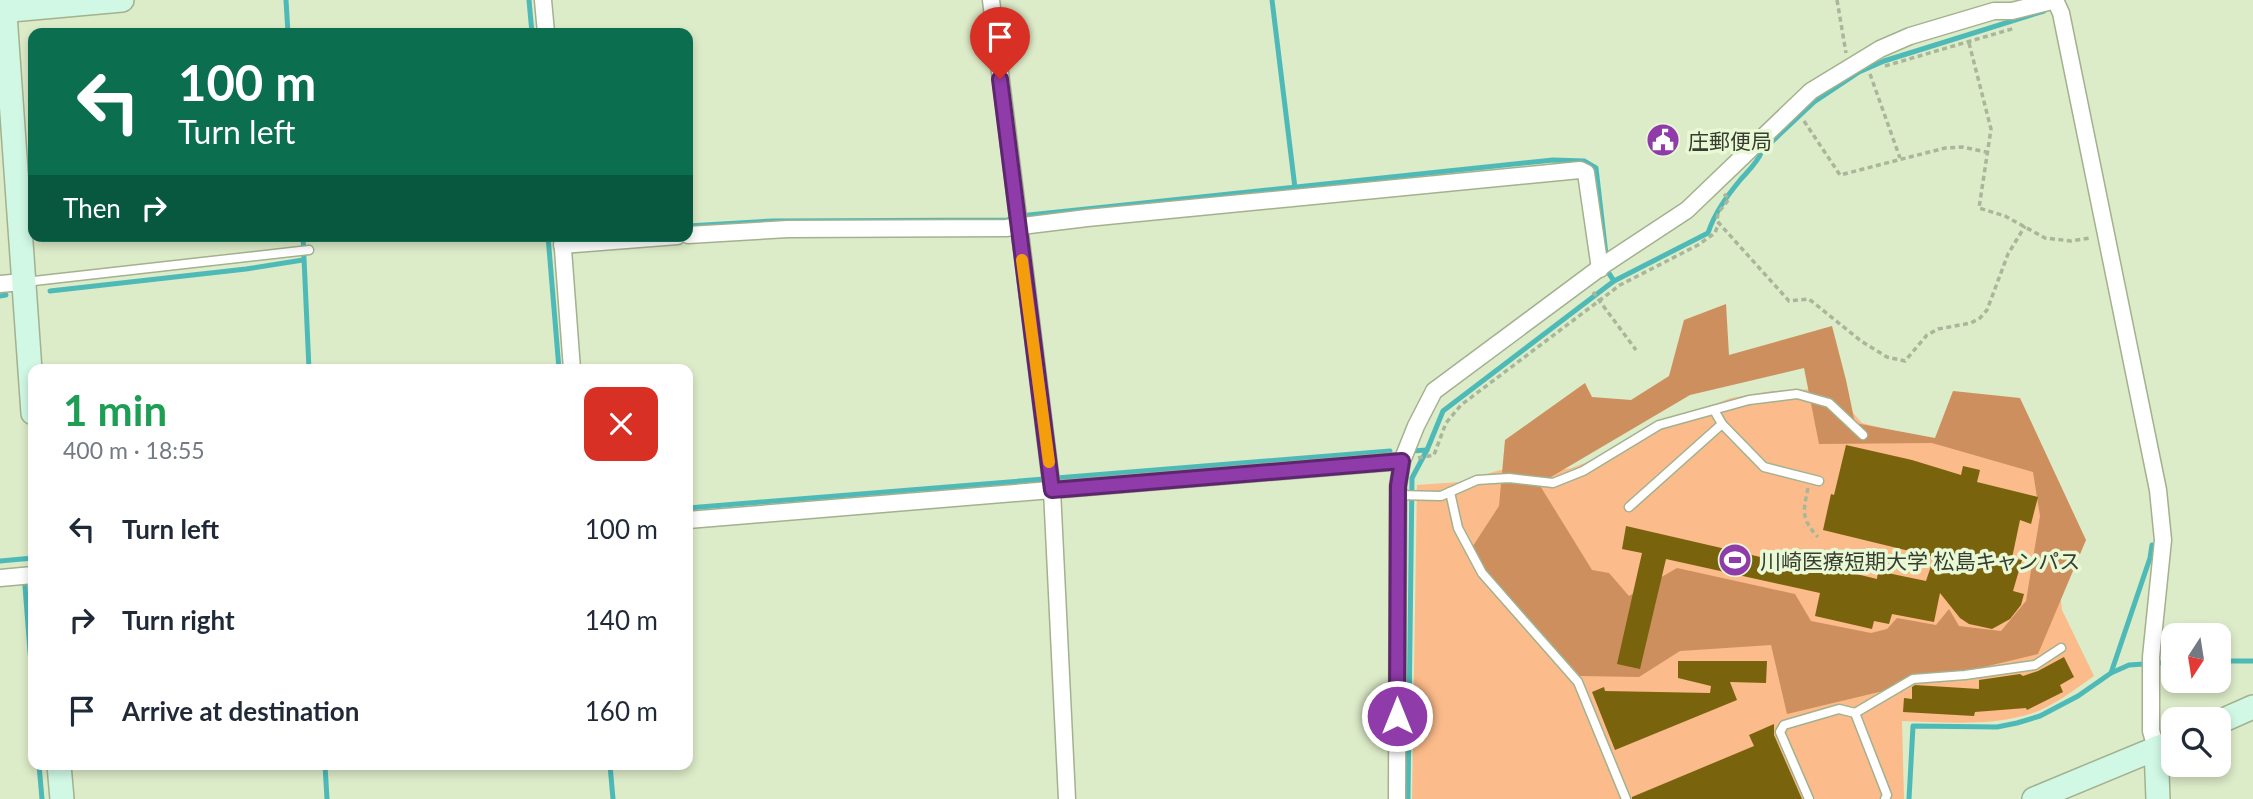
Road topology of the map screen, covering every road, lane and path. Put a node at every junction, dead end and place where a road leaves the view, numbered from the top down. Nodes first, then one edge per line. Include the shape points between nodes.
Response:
1 (122, 0) edge
2 (543, 0) edge
3 (991, 0) edge
4 (1837, 0) edge
5 (2055, 0) edge
6 (3, 7) edge
7 (2021, 26) dead end
8 (546, 28) edge
9 (1969, 43) junction
10 (1846, 53) dead end
11 (1802, 119) dead end
12 (1986, 152) junction
13 (1900, 158) junction
14 (1729, 199) dead end
15 (1017, 220) junction
16 (1719, 222) junction
17 (2025, 226) junction
18 (2106, 234) junction
19 (693, 236) edge
20 (562, 242) edge
21 (309, 250) dead end
22 (1605, 265) junction
23 (11, 283) edge
24 (1593, 292) dead end
25 (1598, 298) junction
26 (1636, 350) dead end
27 (572, 364) edge
28 (28, 383) edge
29 (1714, 410) junction
30 (1722, 424) junction
31 (1863, 435) dead end
32 (1409, 460) junction
33 (1815, 480) joint
34 (1051, 481) junction
35 (1450, 492) junction
36 (1407, 496) junction
37 (1629, 507) dead end
38 (693, 519) edge
39 (1818, 537) dead end
40 (28, 575) edge
41 (0, 578) edge
42 (2061, 648) dead end
43 (2253, 707) edge
44 (1855, 713) junction
45 (2231, 717) edge
46 (2161, 741) edge
47 (2161, 747) edge
48 (59, 770) edge
49 (2161, 776) edge
50 (62, 799) edge
51 (1066, 799) edge
52 (1397, 799) edge
53 (1626, 799) edge
54 (1809, 799) edge
55 (1885, 799) edge
56 (2034, 799) edge
57 (2158, 799) edge

1 - 6 street
2 - 8 street
3 - 15 street
4 - 10 path
5 - 18 street
5 - 22 street via 1994,11 1880,49 1811,91 1688,210
6 - 23 street
7 - 9 path
9 - 12 path via 1991,129
9 - 13 path via 1869,72
11 - 13 path via 1840,175
12 - 13 path via 1945,148
12 - 17 path via 1979,208
14 - 16 path via 1718,213
15 - 19 street via 992,228 788,229
15 - 22 street via 1580,170 1586,173
15 - 34 street
16 - 17 path via 1788,301 1809,299 1861,341 1900,361 1909,358 1927,335 1971,323 1987,310 2008,254
16 - 25 path via 1714,233 1698,245
17 - 18 path via 2057,241
18 - 46 street via 2158,489 2162,540 2151,662 2151,731
20 - 27 street
21 - 23 lane
22 - 32 street via 1434,391 1416,426
23 - 28 street
24 - 25 path
25 - 26 path
25 - 32 path via 1461,405 1446,423 1434,455
29 - 30 lane
29 - 31 lane via 1797,394 1829,403
29 - 35 lane via 1659,425 1583,471 1553,483 1477,480
30 - 33 lane via 1764,467
30 - 37 lane
32 - 34 street
32 - 36 street
33 - 39 path via 1803,512 1807,526
34 - 38 street
34 - 51 street
35 - 36 lane
35 - 53 lane via 1458,528 1482,573 1578,682
36 - 52 street
40 - 41 street
42 - 44 lane via 2035,665 1913,679
43 - 45 street
44 - 54 lane via 1839,709 1784,725 1780,732
44 - 55 lane
47 - 56 street
48 - 50 street
49 - 57 street

